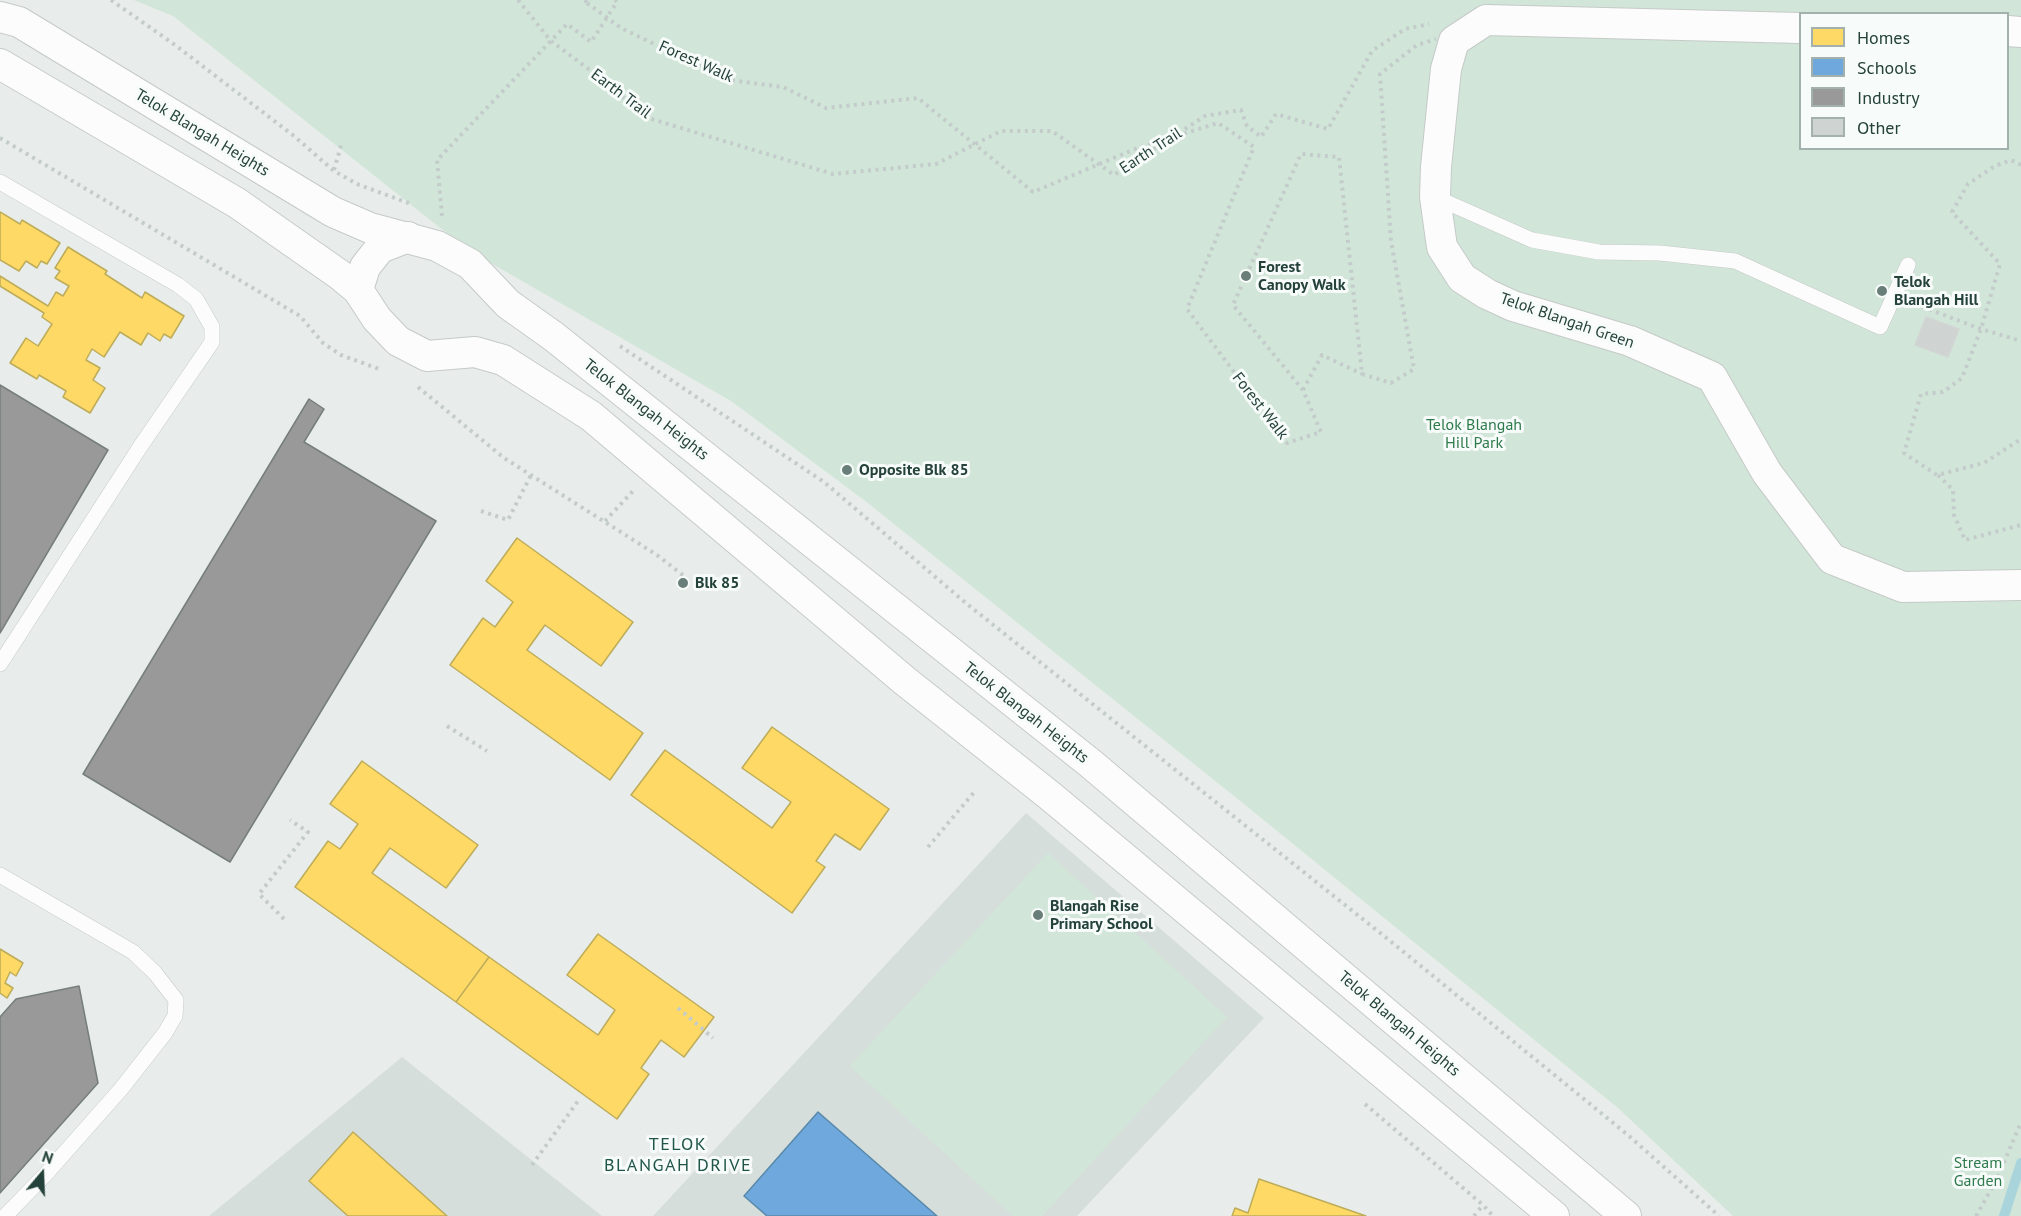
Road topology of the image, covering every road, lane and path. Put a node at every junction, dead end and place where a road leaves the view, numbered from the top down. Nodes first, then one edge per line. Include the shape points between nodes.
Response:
1 (111, 0) edge
2 (518, 0) edge
3 (615, 0) edge
4 (588, 1) edge
5 (1487, 14) junction
6 (0, 17) edge
7 (1799, 28) edge
8 (1436, 39) dead end
9 (551, 41) junction
10 (0, 64) edge
11 (0, 138) edge
12 (342, 142) dead end
13 (2021, 165) edge
14 (334, 171) junction
15 (0, 182) edge
16 (1435, 197) junction
17 (415, 205) dead end
18 (441, 207) dead end
19 (436, 219) dead end
20 (442, 224) dead end
21 (408, 237) junction
22 (1908, 265) dead end
23 (358, 290) junction
24 (1895, 296) junction
25 (1981, 329) junction
26 (2021, 341) edge
27 (618, 344) dead end
28 (383, 370) dead end
29 (1362, 374) junction
30 (410, 383) dead end
31 (1303, 390) junction
32 (2021, 439) edge
33 (654, 469) junction
34 (531, 475) junction
35 (1937, 475) junction
36 (481, 511) dead end
37 (605, 521) junction
38 (2021, 525) edge
39 (684, 576) dead end
40 (2021, 585) edge
41 (0, 664) edge
42 (447, 726) dead end
43 (487, 751) dead end
44 (976, 790) dead end
45 (290, 820) dead end
46 (928, 847) dead end
47 (0, 875) edge
48 (284, 919) dead end
49 (678, 1008) dead end
50 (713, 1038) dead end
51 (1361, 1100) dead end
52 (578, 1101) dead end
53 (2021, 1122) edge
54 (532, 1165) dead end
55 (1572, 1169) junction
56 (1483, 1205) junction
57 (1541, 1212) edge
58 (5, 1216) edge
59 (1474, 1216) edge
60 (1493, 1216) edge
61 (1626, 1216) edge
62 (1719, 1216) edge
63 (1976, 1216) edge

1 - 14 path via 176,45
2 - 9 path, Earth Trail
3 - 9 path via 591,42 567,24
4 - 31 path, Forest Walk, bridge via 621,28 729,80 783,87 826,108 918,98 1034,192 1135,149 1218,123 1254,147 1187,309 1287,443 1321,432
5 - 7 street
5 - 9 path, Earth Trail via 1405,29 1372,51 1328,129 1276,114 1261,137 1247,126 1241,110 1205,116 1114,175 1052,131 1001,131 936,164 833,174 648,118
5 - 16 street, Telok Blangah Green via 1454,41 1446,69
6 - 21 street, Telok Blangah Heights via 19,22 333,212 370,228
8 - 29 path, bridge via 1417,45 1380,74 1391,241 1414,369 1391,383
9 - 18 path via 437,160
10 - 23 street via 237,203
11 - 28 path via 300,316 323,343 341,355
12 - 14 path
13 - 25 path via 2011,160 1968,184 1952,212 2000,264
14 - 17 path via 357,184
15 - 41 lane via 178,285 196,299 212,327 212,342
16 - 24 lane via 1532,240 1599,252 1660,253 1735,261 1880,327
16 - 40 street, Telok Blangah Green via 1442,247 1462,278 1513,306 1630,341 1712,377 1767,473 1832,559 1903,587
19 - 20 path
21 - 23 street via 380,248 365,267
21 - 55 street, Telok Blangah Heights via 437,246 470,264 508,304 554,336 1090,763
22 - 24 lane
23 - 33 street via 398,341 427,356 475,352 503,360 591,416
24 - 25 path
25 - 26 path
25 - 35 path via 1962,378 1943,392 1921,394 1904,453
27 - 62 path via 824,482 967,604 1628,1135
29 - 31 path via 1322,355
29 - 31 path, Forest Walk, bridge via 1339,157 1301,154 1233,305
30 - 34 path
32 - 35 path via 1984,463
33 - 37 path
33 - 57 street via 905,681 1058,802
34 - 36 path via 508,520
34 - 37 path
35 - 38 path via 1953,490 1954,515 1965,540
37 - 39 path
42 - 43 path
44 - 46 path
45 - 48 path via 308,832 259,894
47 - 58 lane via 133,952 176,1000 175,1016 165,1033 121,1089
49 - 50 path
51 - 56 path
52 - 54 path
53 - 63 path
55 - 57 street
55 - 61 street, Telok Blangah Heights
56 - 59 path
56 - 60 path

